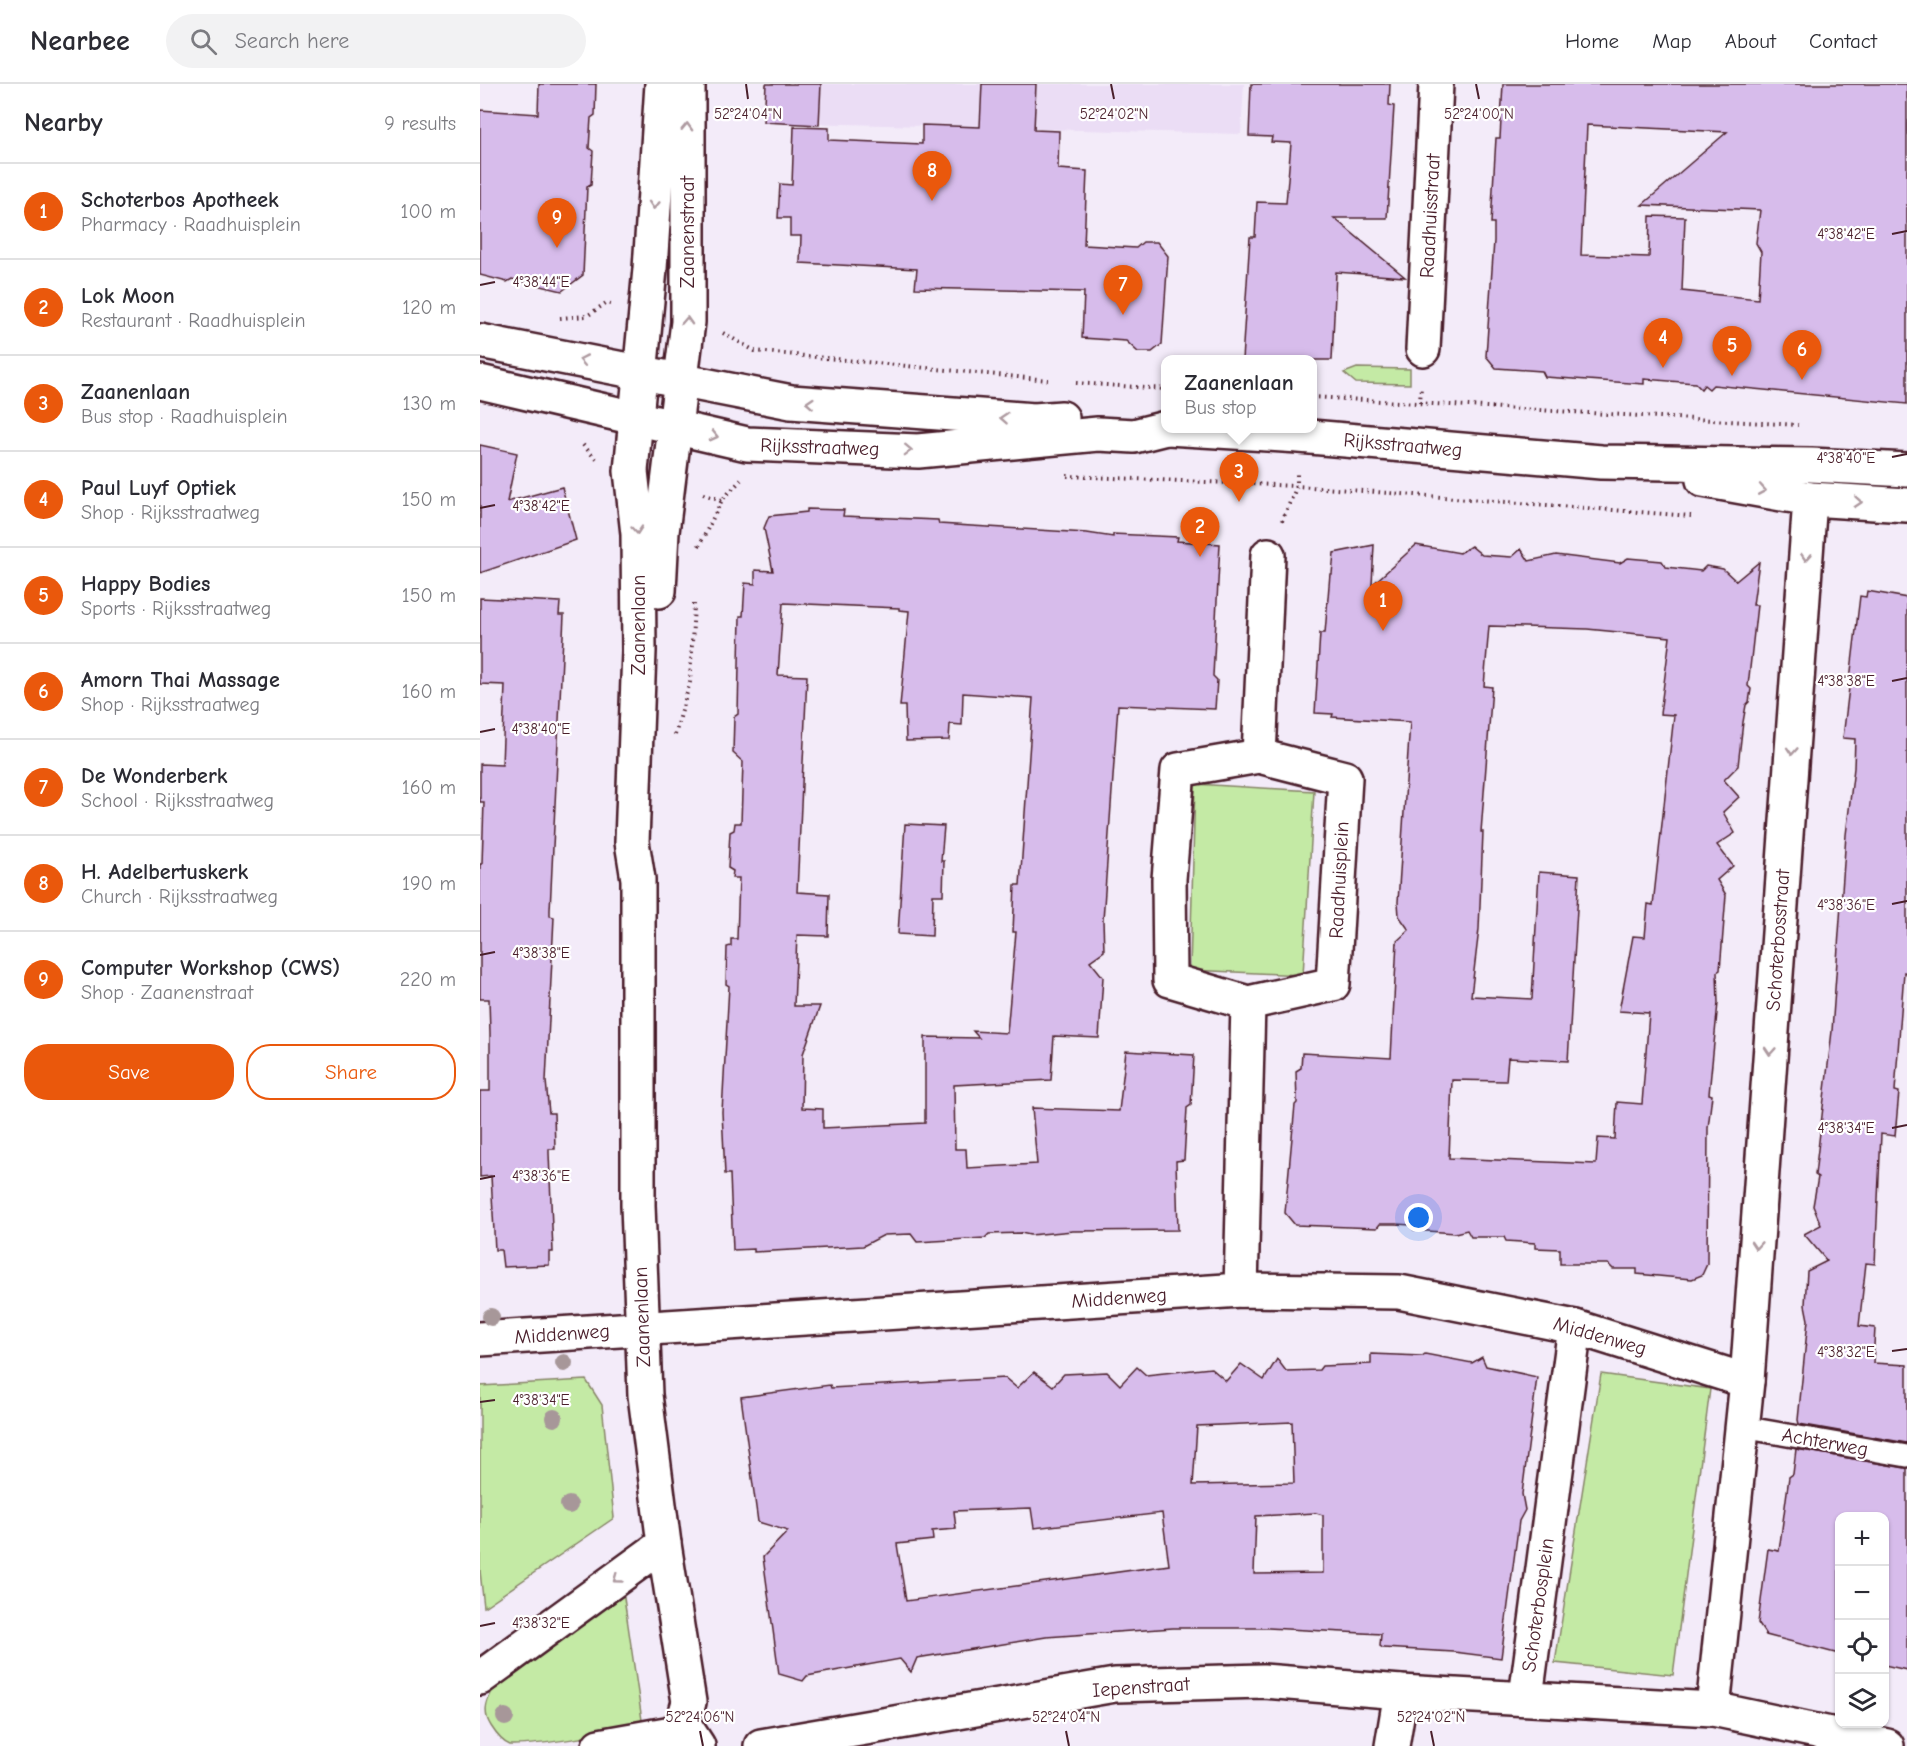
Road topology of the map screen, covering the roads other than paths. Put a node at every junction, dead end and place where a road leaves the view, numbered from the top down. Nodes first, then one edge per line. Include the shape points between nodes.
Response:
1 (662, 84) edge
2 (688, 84) edge
3 (1436, 84) edge
4 (480, 341) edge
5 (1423, 349) dead end
6 (640, 372) junction
7 (681, 380) junction
8 (480, 382) edge
9 (636, 418) junction
10 (1161, 426) edge
11 (675, 427) junction
12 (1161, 429) edge
13 (1250, 433) edge
14 (1600, 462) junction
15 (1907, 470) edge
16 (1810, 498) junction
17 (1907, 505) edge
18 (1268, 555) road end
19 (1259, 756) junction
20 (638, 879) junction
21 (1248, 1003) junction
22 (1241, 1290) junction
23 (1575, 1327) junction
24 (642, 1329) junction
25 (480, 1339) edge
26 (1747, 1381) junction
27 (1742, 1427) junction
28 (1907, 1456) edge
29 (664, 1544) junction
30 (480, 1678) edge
31 (1401, 1692) junction
32 (1526, 1697) junction
33 (1713, 1709) junction
34 (691, 1735) edge
35 (1805, 1737) edge
36 (599, 1746) edge
37 (761, 1746) edge
38 (1392, 1746) edge
39 (1887, 1746) edge

1 -> 6 street, Zaanenstraat
7 -> 2 street, Zaanenstraat via 688,322
3 - 5 street, Raadhuisstraat
6 -> 4 street, Rijksstraatweg
6 - 7 street, Rijksstraatweg
6 - 9 street, Zaanenlaan
10 -> 7 street, Rijksstraatweg via 1134,417 1034,420 791,402
7 - 11 street, Zaanenlaan
8 - 9 street, Rijksstraatweg
9 - 11 street, Rijksstraatweg
9 -> 20 street, Zaanenlaan via 631,471 638,557 639,651 632,842
11 -> 12 street, Rijksstraatweg via 747,444 918,451 1098,435 1134,436
11 - 20 street, Zaanenlaan via 662,532 646,842
13 - 14 street, Rijksstraatweg
14 - 15 street, Rijksstraatweg
14 -> 16 street, Rijksstraatweg
16 -> 17 street, Rijksstraatweg
16 -> 26 street, Schoterbosstraat
18 - 19 street
19 - 21 street, Raadhuisplein via 1178,771 1169,879 1170,980
19 - 21 street, Raadhuisplein via 1345,778 1333,984
20 - 24 street, Zaanenlaan
21 - 22 street
22 - 23 street, Middenweg via 1399,1292
22 - 24 street, Middenweg
23 - 26 street, Middenweg
23 - 32 street, Schoterbosplein
24 - 25 street, Middenweg
24 - 29 street, Zaanenlaan via 645,1395
26 - 27 street
27 - 28 lane, Achterweg
27 - 33 street
29 -> 30 street
29 - 34 street, Zaanenlaan
31 - 32 street, Iepenstraat
31 - 37 street, Iepenstraat via 1263,1681 1115,1685
31 - 38 street
32 - 33 street, Schoterbosplein
33 - 35 street, Schoterbosplein
34 - 36 street via 672,1733
35 - 39 street, Schoterbosplein

